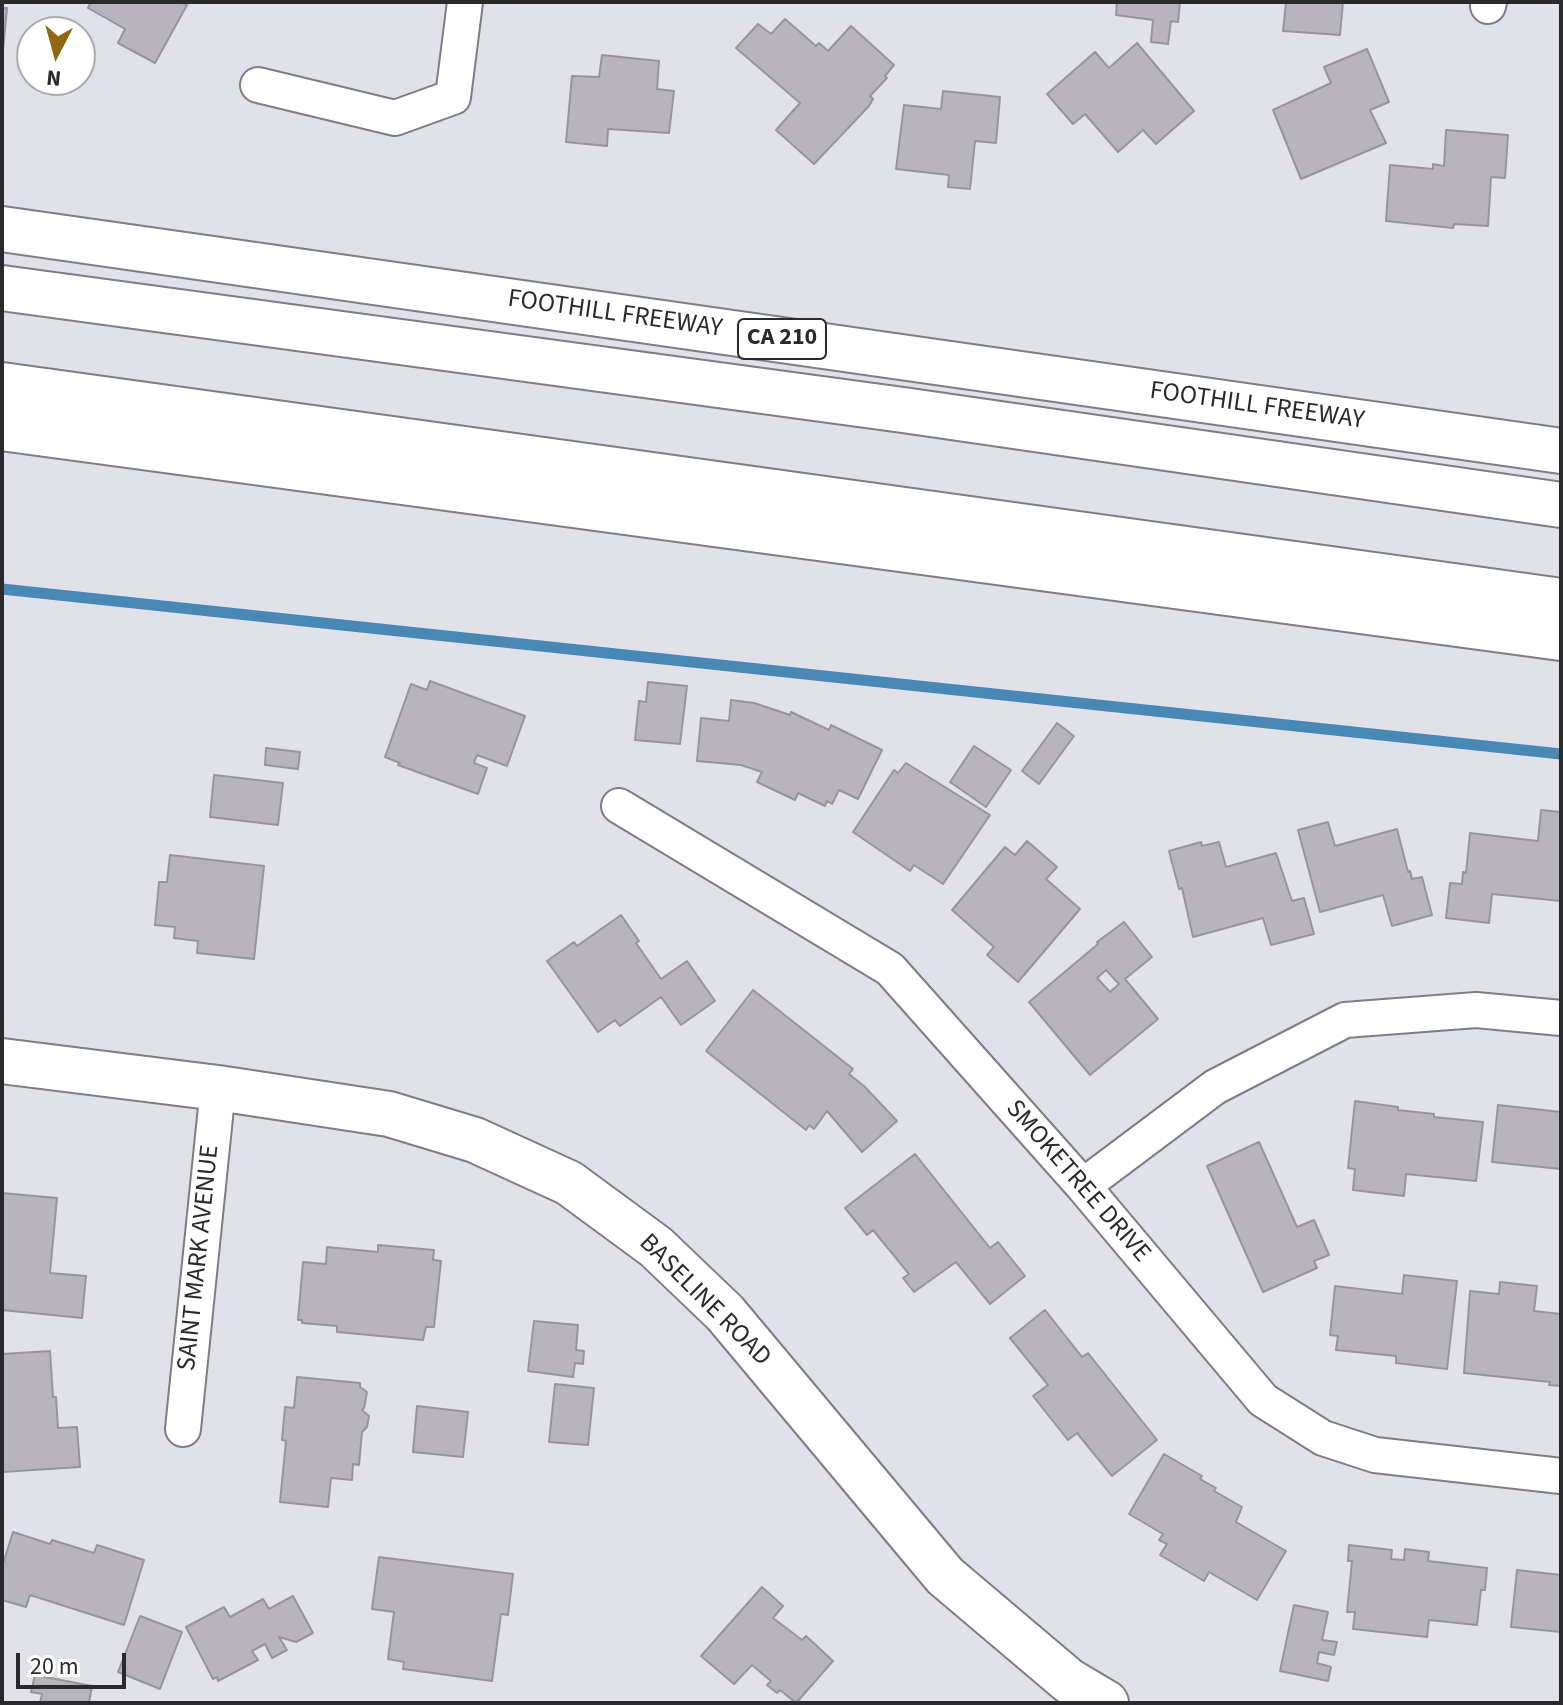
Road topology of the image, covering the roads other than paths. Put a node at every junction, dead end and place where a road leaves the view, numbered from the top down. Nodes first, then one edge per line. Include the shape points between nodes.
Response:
1 (465, 2) edge
2 (258, 85) dead end
3 (2, 229) edge
4 (2, 288) edge
5 (2, 385) edge
6 (2, 428) edge
7 (1561, 451) edge
8 (1561, 505) edge
9 (1561, 601) edge
10 (1541, 635) edge
11 (1561, 651) edge
12 (619, 806) dead end
13 (1561, 1018) edge
14 (2, 1061) edge
15 (218, 1088) junction
16 (1083, 1186) junction
17 (183, 1429) dead end
18 (1561, 1476) edge
19 (1106, 1703) edge

1 - 2 street via 453,97 395,118
3 - 7 main road, FOOTHILL FREEWAY / CA 210
4 - 8 main road
5 - 9 main road
6 - 10 main road
10 - 11 main road
12 - 16 street, SMOKETREE DRIVE via 890,969
13 - 16 street via 1476,1010 1345,1020 1215,1087
14 - 15 main road, BASELINE ROAD
15 - 17 street, SAINT MARK AVENUE
15 - 19 main road, BASELINE ROAD via 389,1114 475,1140 569,1183 656,1247 725,1313 945,1576 1069,1681
16 - 18 street, SMOKETREE DRIVE via 1263,1400 1323,1438 1375,1455

